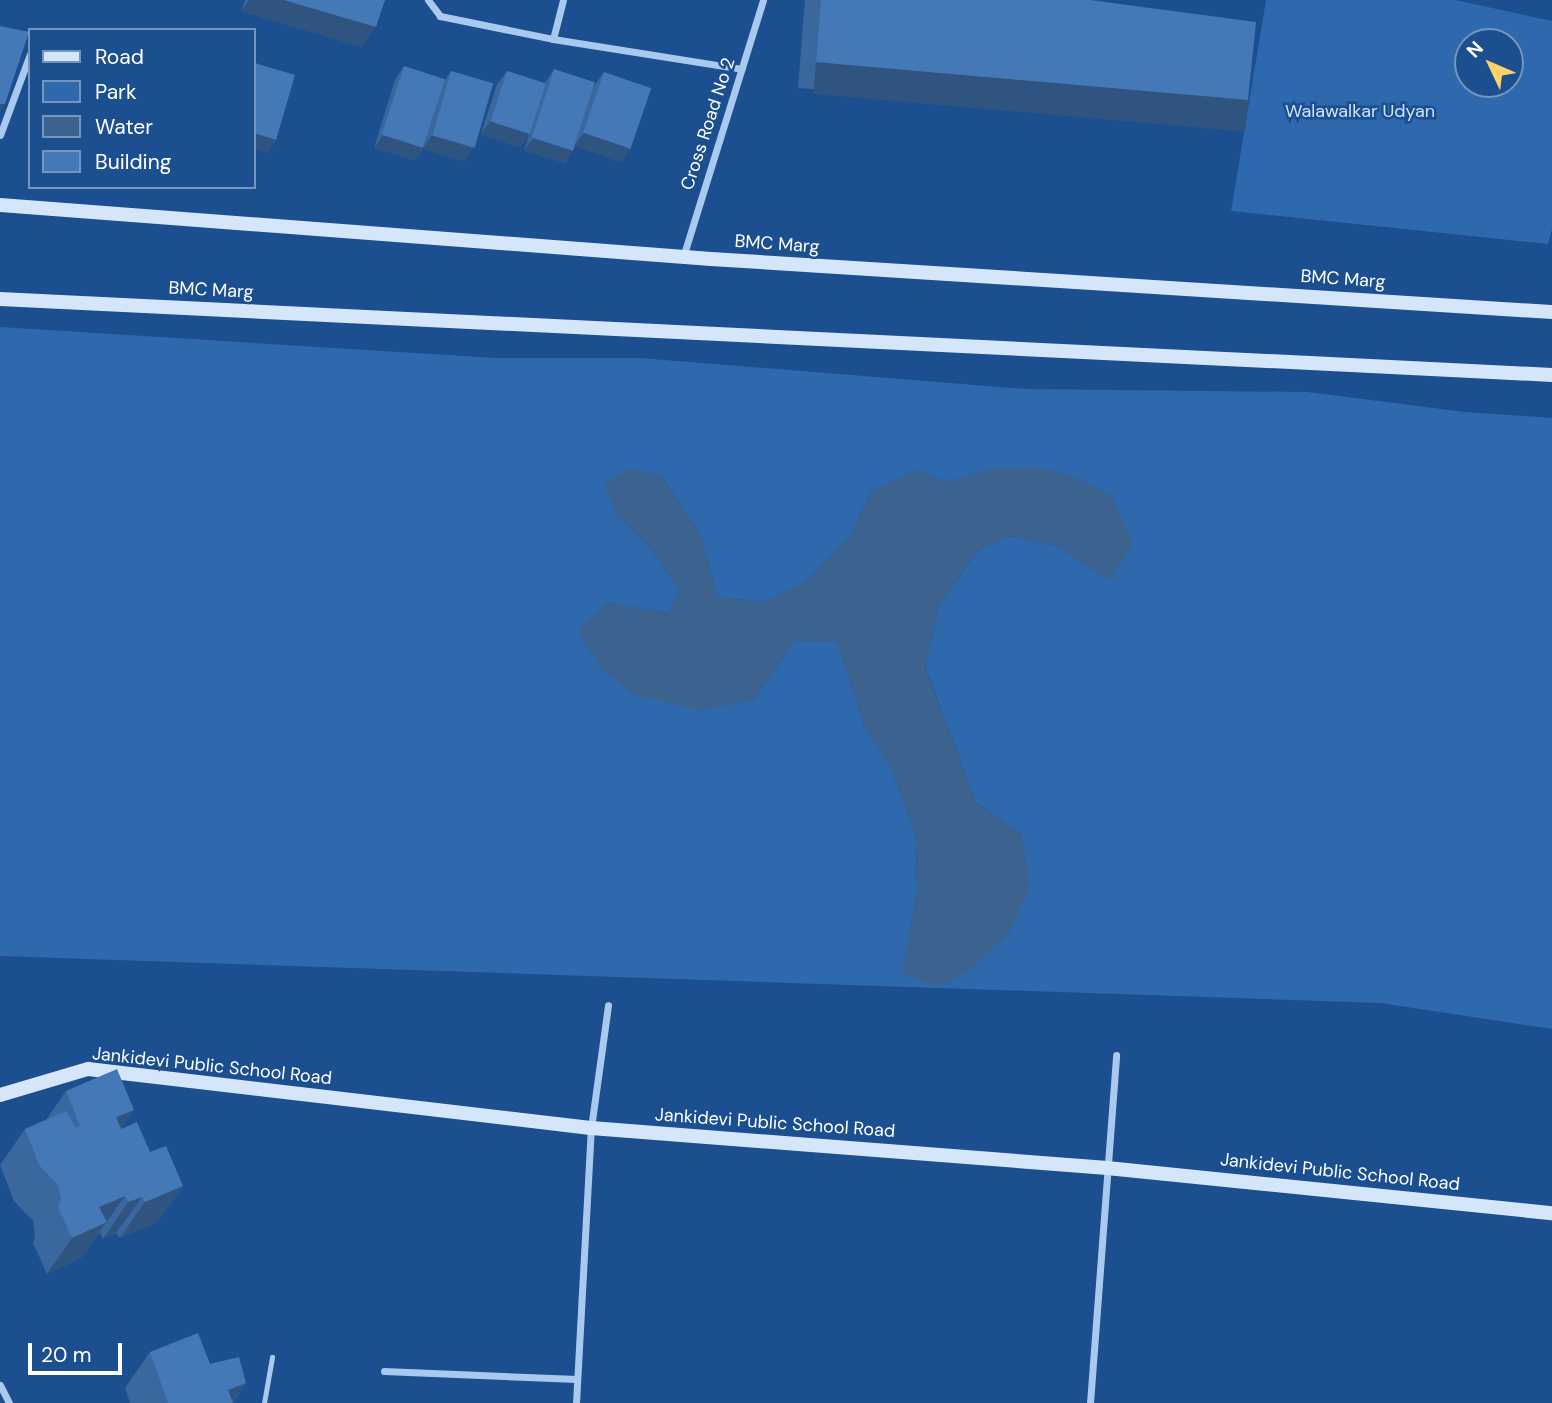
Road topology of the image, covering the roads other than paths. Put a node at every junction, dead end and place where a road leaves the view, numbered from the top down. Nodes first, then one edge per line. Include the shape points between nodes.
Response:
1 (428, 0) edge
2 (563, 0) edge
3 (763, 0) edge
4 (553, 39) junction
5 (28, 59) edge
6 (742, 69) junction
7 (0, 135) edge
8 (0, 205) edge
9 (683, 257) junction
10 (0, 299) edge
11 (1552, 312) edge
12 (1552, 375) edge
13 (608, 1005) dead end
14 (1116, 1055) dead end
15 (0, 1095) edge
16 (591, 1128) junction
17 (1107, 1168) junction
18 (1552, 1213) edge
19 (272, 1357) dead end
20 (384, 1371) dead end
21 (577, 1379) junction
22 (0, 1385) edge
23 (9, 1403) edge
24 (264, 1403) edge
25 (576, 1403) edge
26 (1090, 1403) edge

1 - 4 street via 440,16
2 - 4 street
3 - 6 street, Cross Road No 2
4 - 6 street
5 - 7 street
6 - 9 street, Cross Road No 2
8 - 9 street, BMC Marg
9 - 11 street, BMC Marg
10 - 12 street, BMC Marg
13 - 16 street
14 - 17 street
15 - 16 street, Jankidevi Public School Road via 89,1069
16 - 17 street, Jankidevi Public School Road
16 - 21 street
17 - 18 street, Jankidevi Public School Road
17 - 26 street
19 - 24 lane
20 - 21 street
21 - 25 street
22 - 23 street

